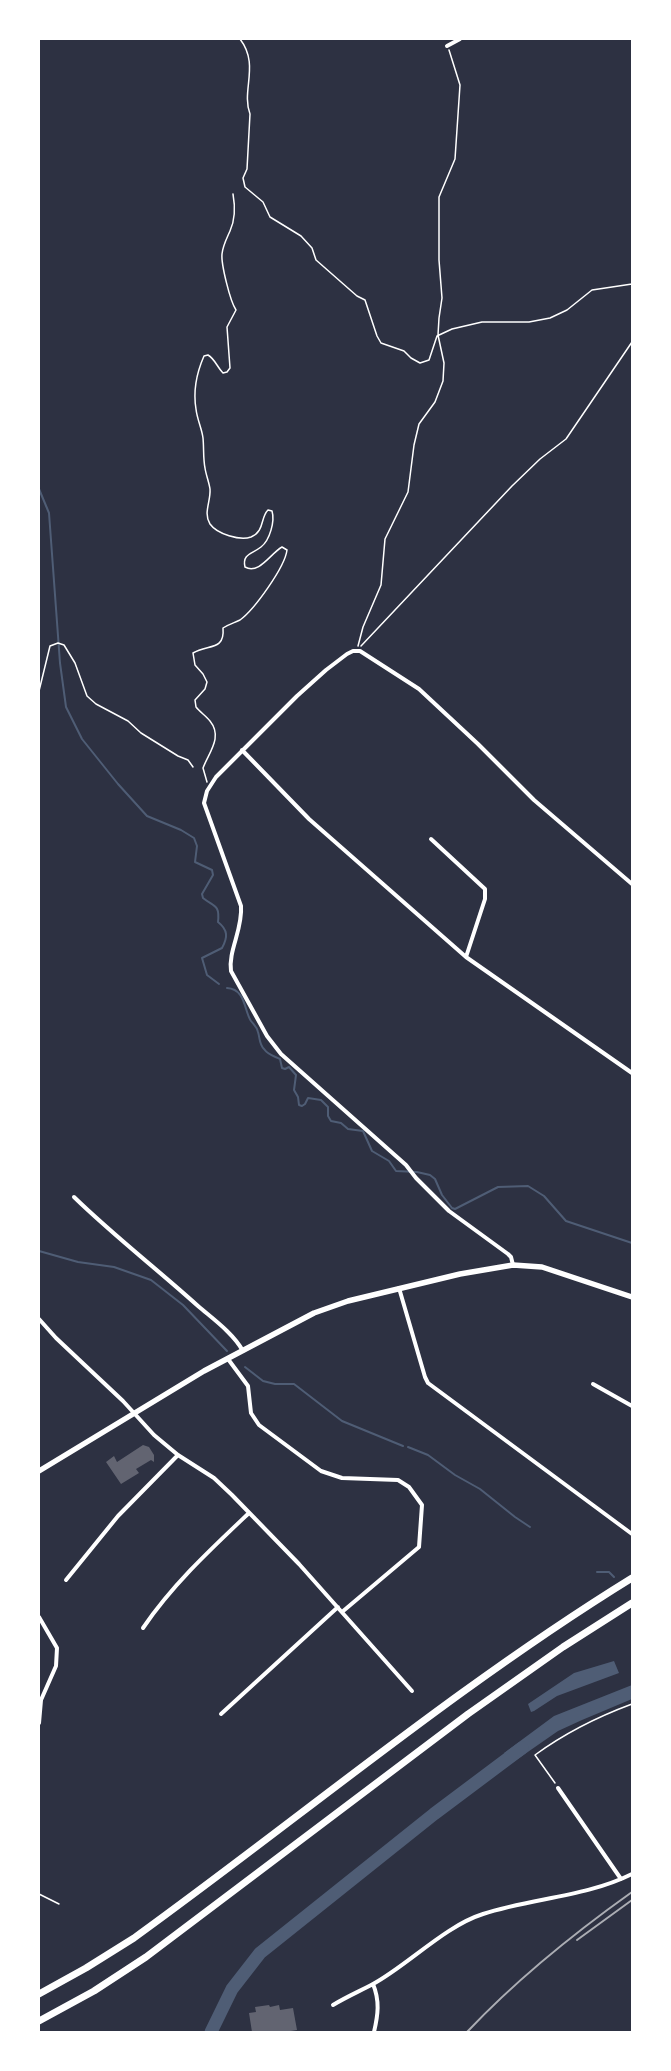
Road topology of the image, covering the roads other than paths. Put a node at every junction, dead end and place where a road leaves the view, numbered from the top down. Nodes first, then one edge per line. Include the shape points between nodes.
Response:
1 (460, 39) edge
2 (447, 46) road end
3 (242, 750) junction
4 (431, 839) dead end
5 (632, 884) edge
6 (466, 957) junction
7 (632, 1074) edge
8 (74, 1197) dead end
9 (513, 1265) junction
10 (400, 1288) junction
11 (632, 1297) edge
12 (39, 1319) edge
13 (243, 1351) junction
14 (228, 1359) junction
15 (593, 1384) dead end
16 (632, 1406) edge
17 (133, 1414) junction
18 (178, 1455) junction
19 (39, 1471) edge
20 (249, 1513) junction
21 (632, 1534) edge
22 (632, 1578) edge
23 (66, 1580) dead end
24 (632, 1603) edge
25 (338, 1607) junction
26 (342, 1612) junction
27 (39, 1617) edge
28 (143, 1628) dead end
29 (412, 1691) dead end
30 (221, 1714) dead end
31 (39, 1723) edge
32 (558, 1788) road end
33 (632, 1874) edge
34 (621, 1879) junction
35 (373, 1984) junction
36 (39, 1994) edge
37 (333, 2005) dead end
38 (39, 2021) edge
39 (374, 2032) edge

1 - 2 street
3 - 5 street via 314,680 338,660 357,650 419,689 539,804
3 - 6 street via 309,819
3 - 9 street via 212,781 204,803 241,906 241,922 231,971 277,1050 410,1168 416,1178 449,1211 508,1254
4 - 6 street via 485,889 485,899
6 - 7 street
8 - 13 street via 101,1223 160,1271 238,1343
9 - 10 main road
9 - 11 main road via 542,1267
10 - 13 main road via 348,1300 324,1309
10 - 21 street via 424,1377 428,1383
12 - 17 street via 123,1401
13 - 14 main road
14 - 17 main road
14 - 26 street via 248,1386 250,1409 254,1419 264,1430 324,1473 353,1479 398,1480 409,1487 420,1500 422,1512 419,1547
15 - 16 street
17 - 18 street
17 - 19 main road
18 - 20 street via 214,1478
18 - 23 street via 118,1516
20 - 25 street
20 - 28 street via 192,1567 164,1598
22 - 36 highway via 482,1677 134,1938
24 - 38 highway via 557,1651 468,1714 146,1957 94,1991
25 - 26 street
25 - 30 street
26 - 29 street
27 - 31 street via 57,1648 56,1666 40,1700
32 - 34 street
33 - 34 street
34 - 35 street via 592,1889 482,1914 437,1940
35 - 37 street
35 - 39 street via 378,2011

